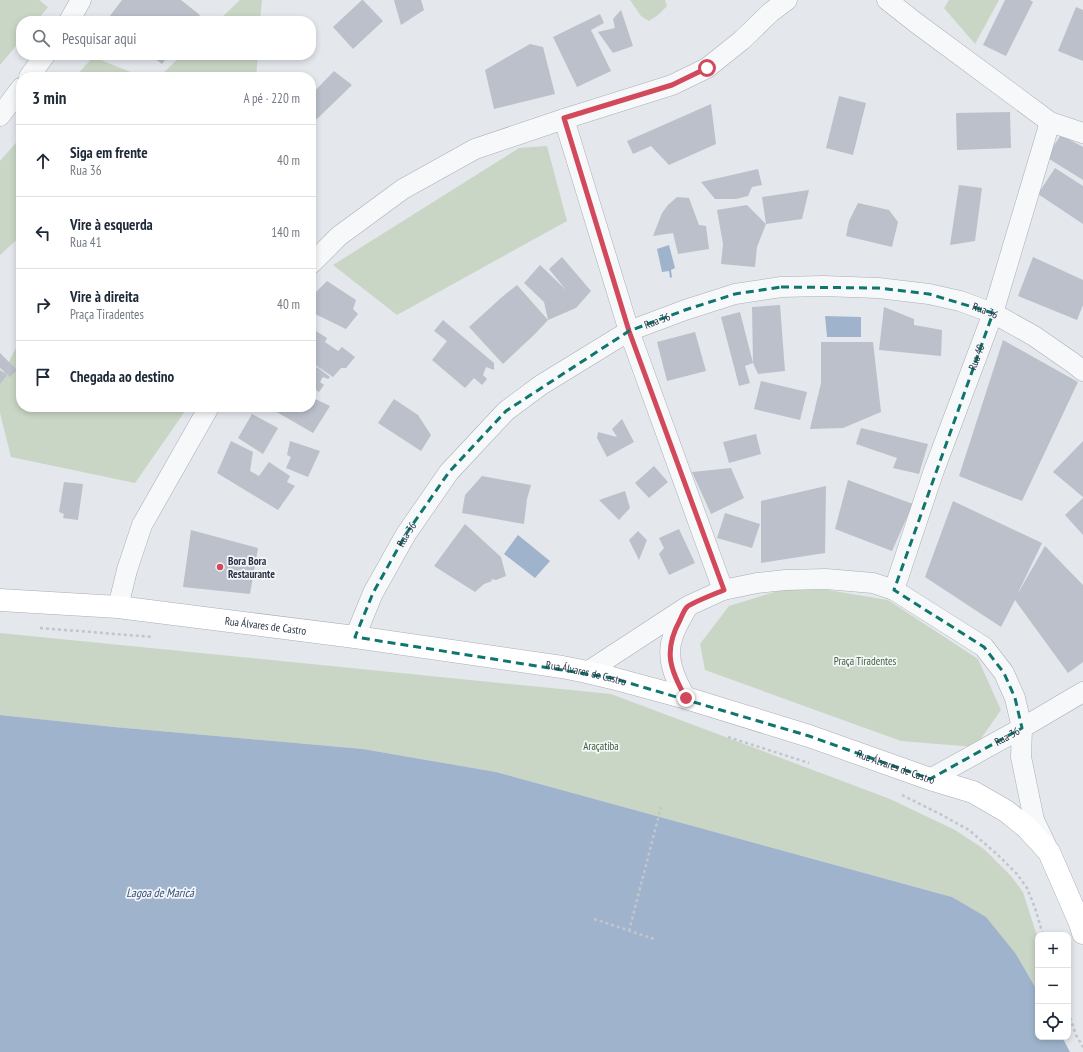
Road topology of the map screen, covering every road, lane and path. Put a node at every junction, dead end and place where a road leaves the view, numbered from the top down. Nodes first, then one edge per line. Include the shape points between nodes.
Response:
1 (81, 0) edge
2 (787, 0) edge
3 (887, 0) edge
4 (72, 16) edge
5 (41, 60) edge
6 (33, 72) edge
7 (16, 95) edge
8 (0, 116) edge
9 (564, 118) junction
10 (1050, 122) junction
11 (1083, 133) edge
12 (316, 259) edge
13 (993, 313) junction
14 (629, 331) junction
15 (1083, 371) edge
16 (206, 412) edge
17 (724, 590) junction
18 (894, 590) junction
19 (0, 600) edge
20 (118, 606) junction
21 (688, 606) junction
22 (40, 628) dead end
23 (158, 637) dead end
24 (355, 637) junction
25 (587, 672) junction
26 (1083, 692) edge
27 (686, 698) junction
28 (1022, 728) junction
29 (727, 737) dead end
30 (810, 763) dead end
31 (930, 779) junction
32 (899, 794) dead end
33 (661, 807) dead end
34 (1049, 852) junction
35 (594, 919) dead end
36 (629, 931) junction
37 (1042, 932) edge
38 (1083, 933) edge
39 (654, 939) dead end
40 (1071, 1021) edge
41 (1083, 1048) edge

1 - 4 street
2 - 9 street via 707,68 672,85
3 - 10 street
5 - 6 street
7 - 8 street
9 - 12 street via 475,149 403,190 339,236
9 - 14 street
10 - 11 street
10 - 13 street, Rua 40
13 - 14 street, Rua 36 via 960,301 922,293 878,288 781,287 736,294
13 - 15 street, Rua 36 via 1034,336
13 - 18 street, Rua 40
14 - 17 street
14 - 24 street, Rua 36 via 541,385 506,411 449,472 406,534 373,594
16 - 20 street via 142,525
17 - 18 street via 785,580 820,580 873,583
17 - 21 street
18 - 28 street via 984,647 1004,673 1015,698
19 - 20 street, Rua Álvares de Castro
20 - 24 street, Rua Álvares de Castro
21 - 25 street
21 - 27 street via 672,636 670,647 672,671
22 - 23 path
24 - 25 street, Rua Álvares de Castro
25 - 27 street, Rua Álvares de Castro
26 - 28 street, Rua 36
27 - 31 street, Rua Álvares de Castro via 809,736
28 - 31 street, Rua 36
28 - 34 street via 1022,756 1034,820
29 - 30 path
31 - 34 street, Rua Álvares de Castro via 973,792 1006,811 1026,827
32 - 37 path via 969,830 998,855 1027,888
33 - 36 path
34 - 38 street, Rua Álvares de Castro
35 - 36 path
36 - 39 path
40 - 41 path

